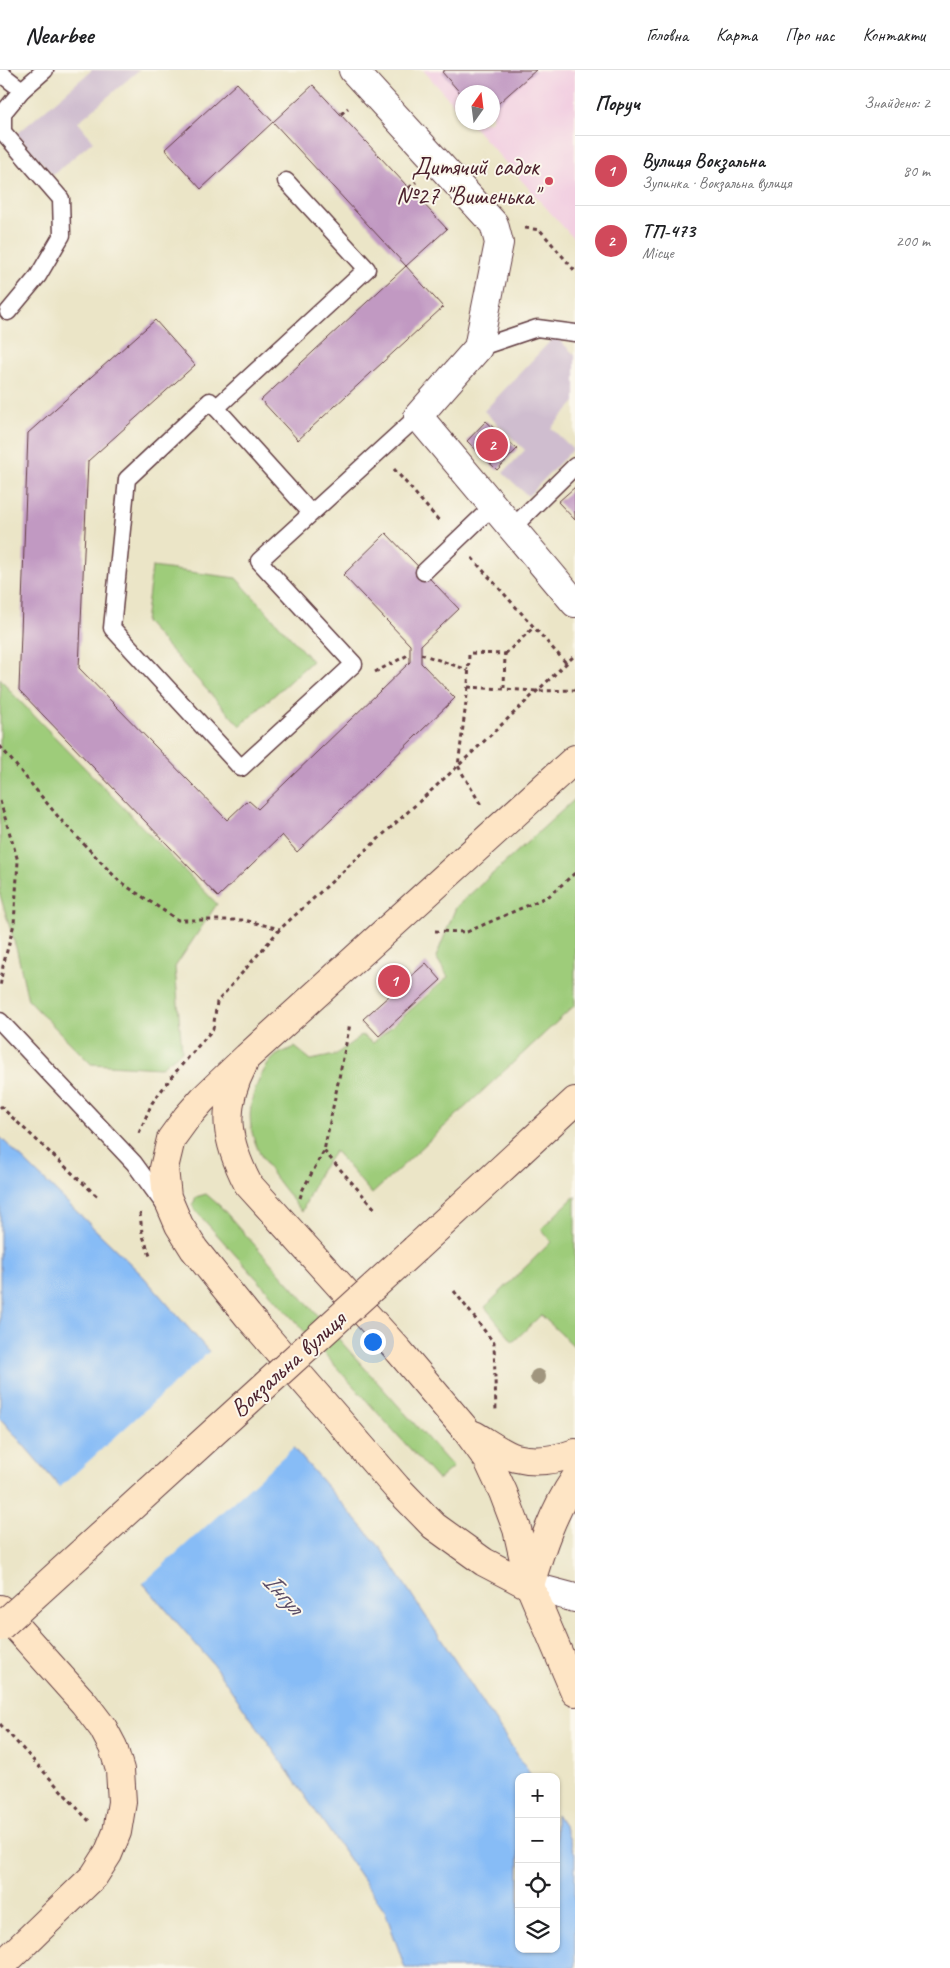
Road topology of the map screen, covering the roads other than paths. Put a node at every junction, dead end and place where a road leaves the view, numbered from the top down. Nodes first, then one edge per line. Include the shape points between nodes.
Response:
1 (46, 70) edge
2 (353, 70) edge
3 (0, 73) edge
4 (22, 90) junction
5 (286, 181) dead end
6 (8, 312) dead end
7 (575, 333) edge
8 (478, 348) junction
9 (216, 408) junction
10 (418, 416) junction
11 (575, 466) edge
12 (493, 506) junction
13 (311, 513) junction
14 (512, 528) junction
15 (424, 572) dead end
16 (575, 603) edge
17 (574, 759) edge
18 (0, 1021) edge
19 (247, 1057) junction
20 (575, 1101) edge
21 (179, 1225) junction
22 (466, 1430) junction
23 (575, 1453) edge
24 (575, 1479) edge
25 (530, 1586) junction
26 (575, 1598) edge
27 (0, 1609) edge
28 (0, 1627) edge
29 (575, 1692) edge
30 (0, 1967) edge

1 - 4 lane
2 - 8 street via 494,224 499,243
3 - 4 lane
4 - 6 lane via 3,113 4,132 61,199 62,235 38,276
5 - 9 lane via 367,269
7 - 8 lane via 537,328
8 - 10 street
9 - 13 lane
9 - 13 lane via 210,401 127,479 112,628 241,768 354,664 258,561
10 - 12 street
10 - 13 lane
11 - 14 lane
12 - 14 street
12 - 15 lane
14 - 16 street
17 - 19 main road
18 - 21 lane via 134,1164
19 - 21 main road via 203,1099 171,1139 164,1168 168,1197
19 - 22 main road via 236,1078 227,1121 236,1161 248,1184
20 - 28 main road, Вокзальна вулиця, bridge
21 - 25 main road via 194,1249 248,1316 397,1488 434,1526 484,1562
22 - 23 main road via 515,1458 560,1459
22 - 25 main road via 488,1460 503,1492 517,1529
24 - 25 main road via 544,1538
25 - 26 street
25 - 29 main road
27 - 30 main road via 103,1728 120,1770 122,1802 117,1832 94,1876

